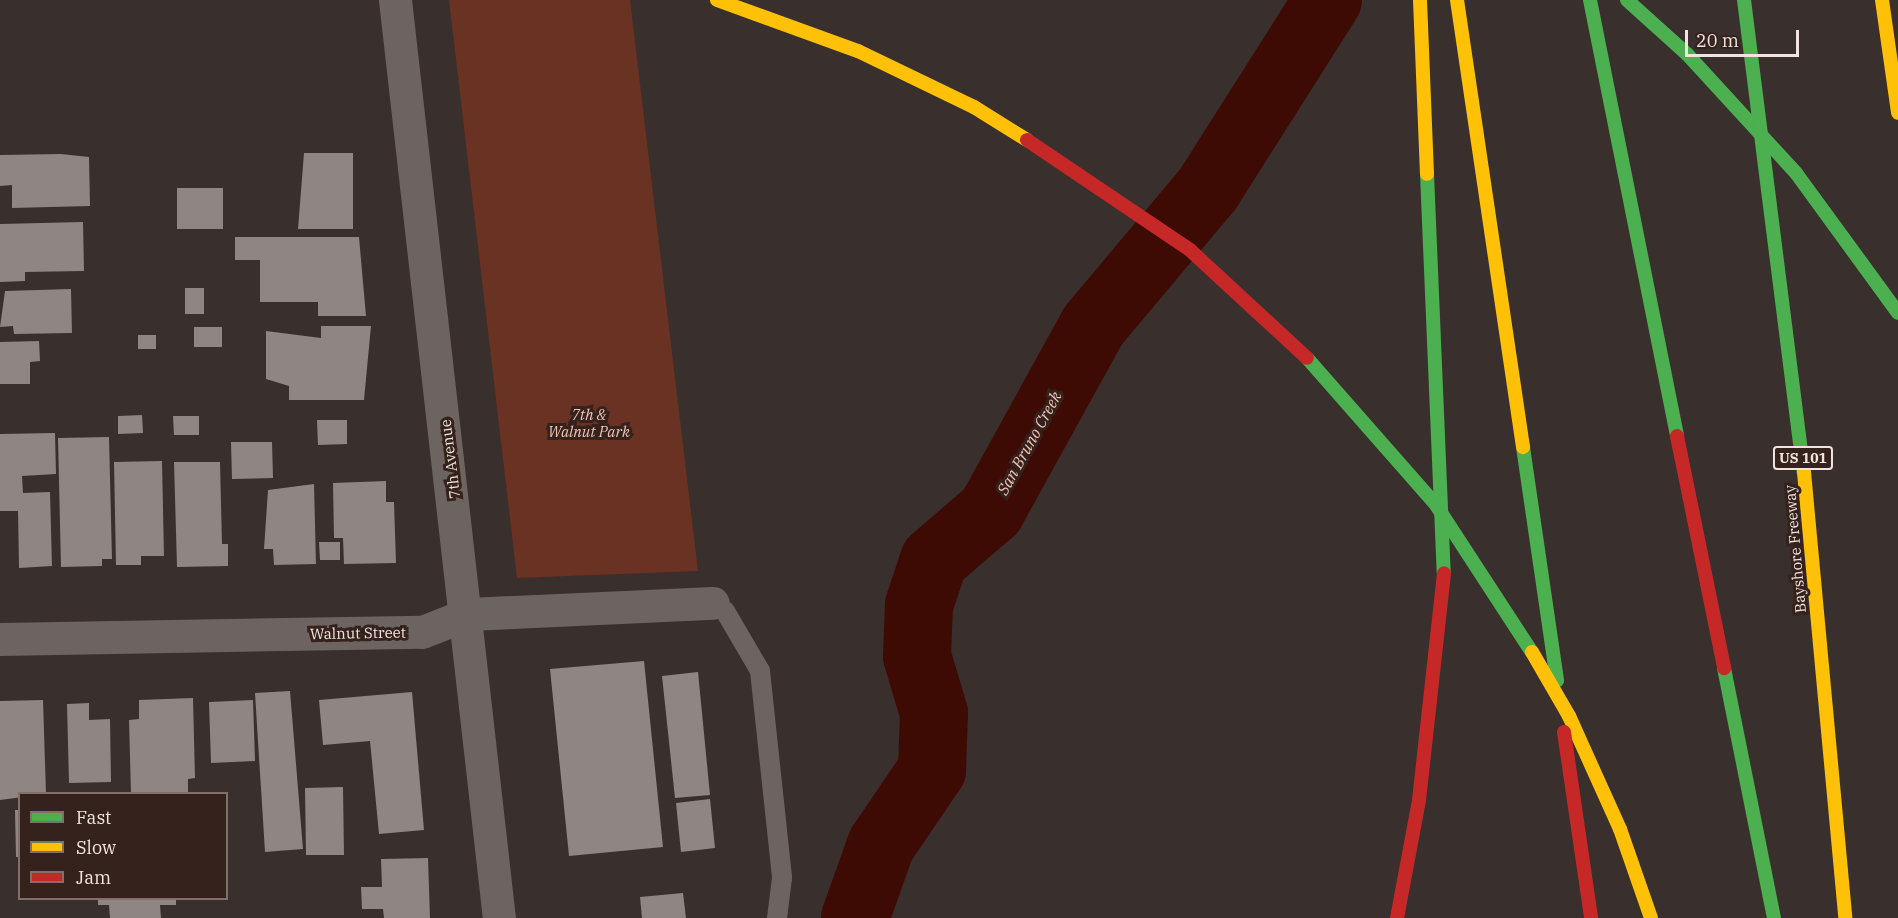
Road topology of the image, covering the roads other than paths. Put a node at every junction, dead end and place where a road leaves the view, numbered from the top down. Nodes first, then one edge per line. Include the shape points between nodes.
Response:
1 (395, 0) edge
2 (717, 0) edge
3 (1420, 0) edge
4 (1457, 0) edge
5 (1590, 0) edge
6 (1627, 0) edge
7 (1744, 0) edge
8 (1882, 0) edge
9 (1898, 113) edge
10 (1898, 314) edge
11 (712, 603) joint
12 (468, 614) junction
13 (0, 639) edge
14 (499, 918) edge
15 (777, 918) edge
16 (1397, 918) edge
17 (1591, 918) edge
18 (1652, 918) edge
19 (1774, 918) edge
20 (1845, 918) edge

1 - 12 street, 7th Avenue
2 - 18 highway via 858,51 974,107 1078,171 1190,250 1270,321 1354,406 1422,487 1506,606 1569,716 1620,829
3 - 16 highway via 1444,576 1419,800
4 - 17 highway
5 - 19 highway
6 - 10 highway via 1687,54 1796,173
7 - 20 highway, Bayshore Freeway / US 101 via 1797,402
8 - 9 highway
11 - 12 street, Walnut Street
11 - 15 lane via 725,611 760,671 782,879
12 - 13 street, Walnut Street via 422,632
12 - 14 street, 7th Avenue

